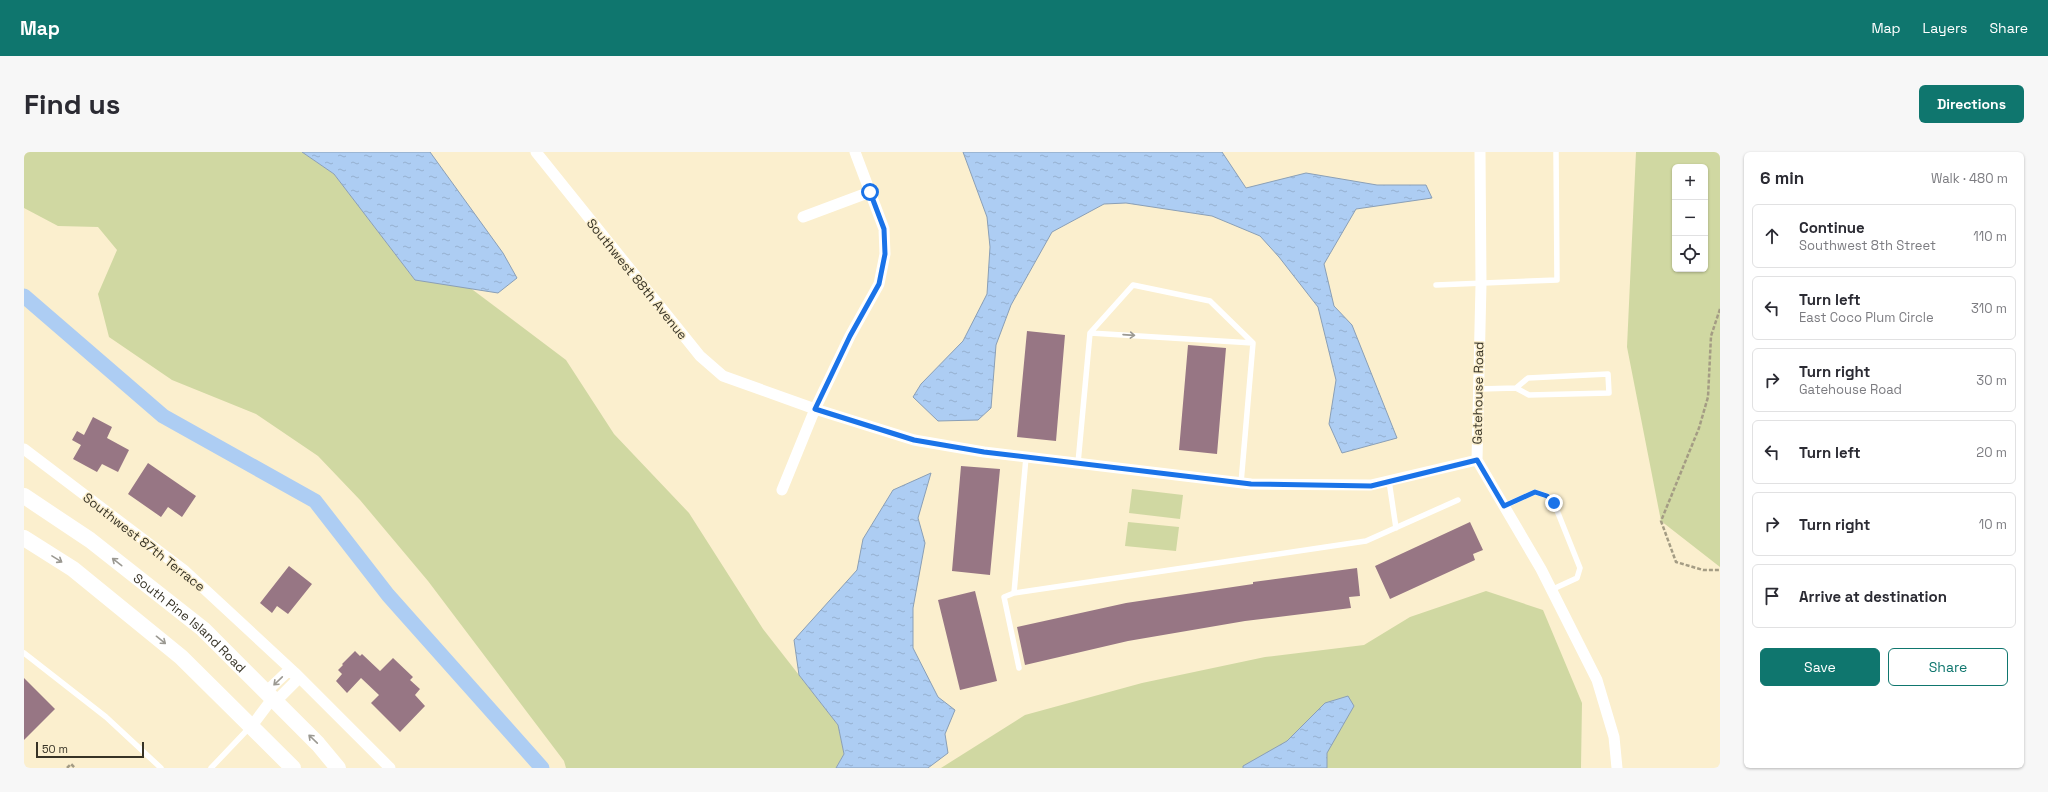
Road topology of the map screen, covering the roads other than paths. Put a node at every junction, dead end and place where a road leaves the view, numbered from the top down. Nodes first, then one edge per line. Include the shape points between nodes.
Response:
1 (536, 152) edge
2 (1480, 152) edge
3 (1556, 152) edge
4 (856, 153) edge
5 (870, 192) junction
6 (803, 217) dead end
7 (1481, 284) junction
8 (1436, 285) dead end
9 (1090, 333) junction
10 (1253, 343) junction
11 (1516, 388) junction
12 (1479, 389) junction
13 (815, 409) junction
14 (24, 449) edge
15 (1026, 457) junction
16 (1477, 460) junction
17 (1078, 463) junction
18 (1389, 481) junction
19 (1241, 483) junction
20 (782, 490) dead end
21 (24, 496) edge
22 (1458, 500) dead end
23 (1504, 506) junction
24 (1396, 528) junction
25 (24, 538) edge
26 (1551, 590) junction
27 (1014, 593) junction
28 (24, 653) edge
29 (1019, 668) dead end
30 (296, 673) junction
31 (272, 699) junction
32 (250, 727) junction
33 (161, 768) edge
34 (211, 768) edge
35 (293, 768) edge
36 (338, 768) edge
37 (390, 768) edge
38 (1617, 768) edge

1 - 13 street, Southwest 88th Avenue via 700,356 723,376
2 - 7 street, Gatehouse Road
3 - 7 lane via 1557,280
4 - 5 street
5 - 6 street
5 - 13 street via 884,229 885,254 879,284 850,336
7 - 8 lane
7 - 12 street, Gatehouse Road
9 -> 10 lane
9 - 10 lane via 1133,285 1210,301
9 - 17 lane
10 - 19 lane
11 - 11 lane via 1529,395 1609,393 1608,374 1528,378
11 - 12 lane
12 - 16 street, Gatehouse Road
13 - 15 street, Southwest 88th Avenue via 914,440
13 - 20 street
14 - 30 street, Southwest 87th Terrace via 185,571
15 - 17 street, Southwest 88th Avenue
15 - 27 lane
16 - 18 street, Southwest 88th Avenue
16 - 23 street, Gatehouse Road
17 - 19 street, Southwest 88th Avenue
18 - 19 street, Southwest 88th Avenue via 1371,486
18 - 24 lane
31 -> 21 main road, South Pine Island Road via 203,629 90,540
22 - 24 lane
23 - 26 street, Gatehouse Road
23 - 26 lane via 1535,492 1547,496 1554,503 1580,568 1577,578
24 - 27 lane via 1366,541
25 -> 32 main road via 73,569 181,657
26 - 38 street, Gatehouse Road via 1597,680 1614,737
27 - 29 lane via 1004,597
28 - 33 lane via 106,717
30 - 31 street via 296,681 279,698
30 - 37 street, Southwest 87th Terrace
31 - 32 street
36 -> 31 main road, South Pine Island Road via 318,744
32 - 34 lane
32 - 35 main road

